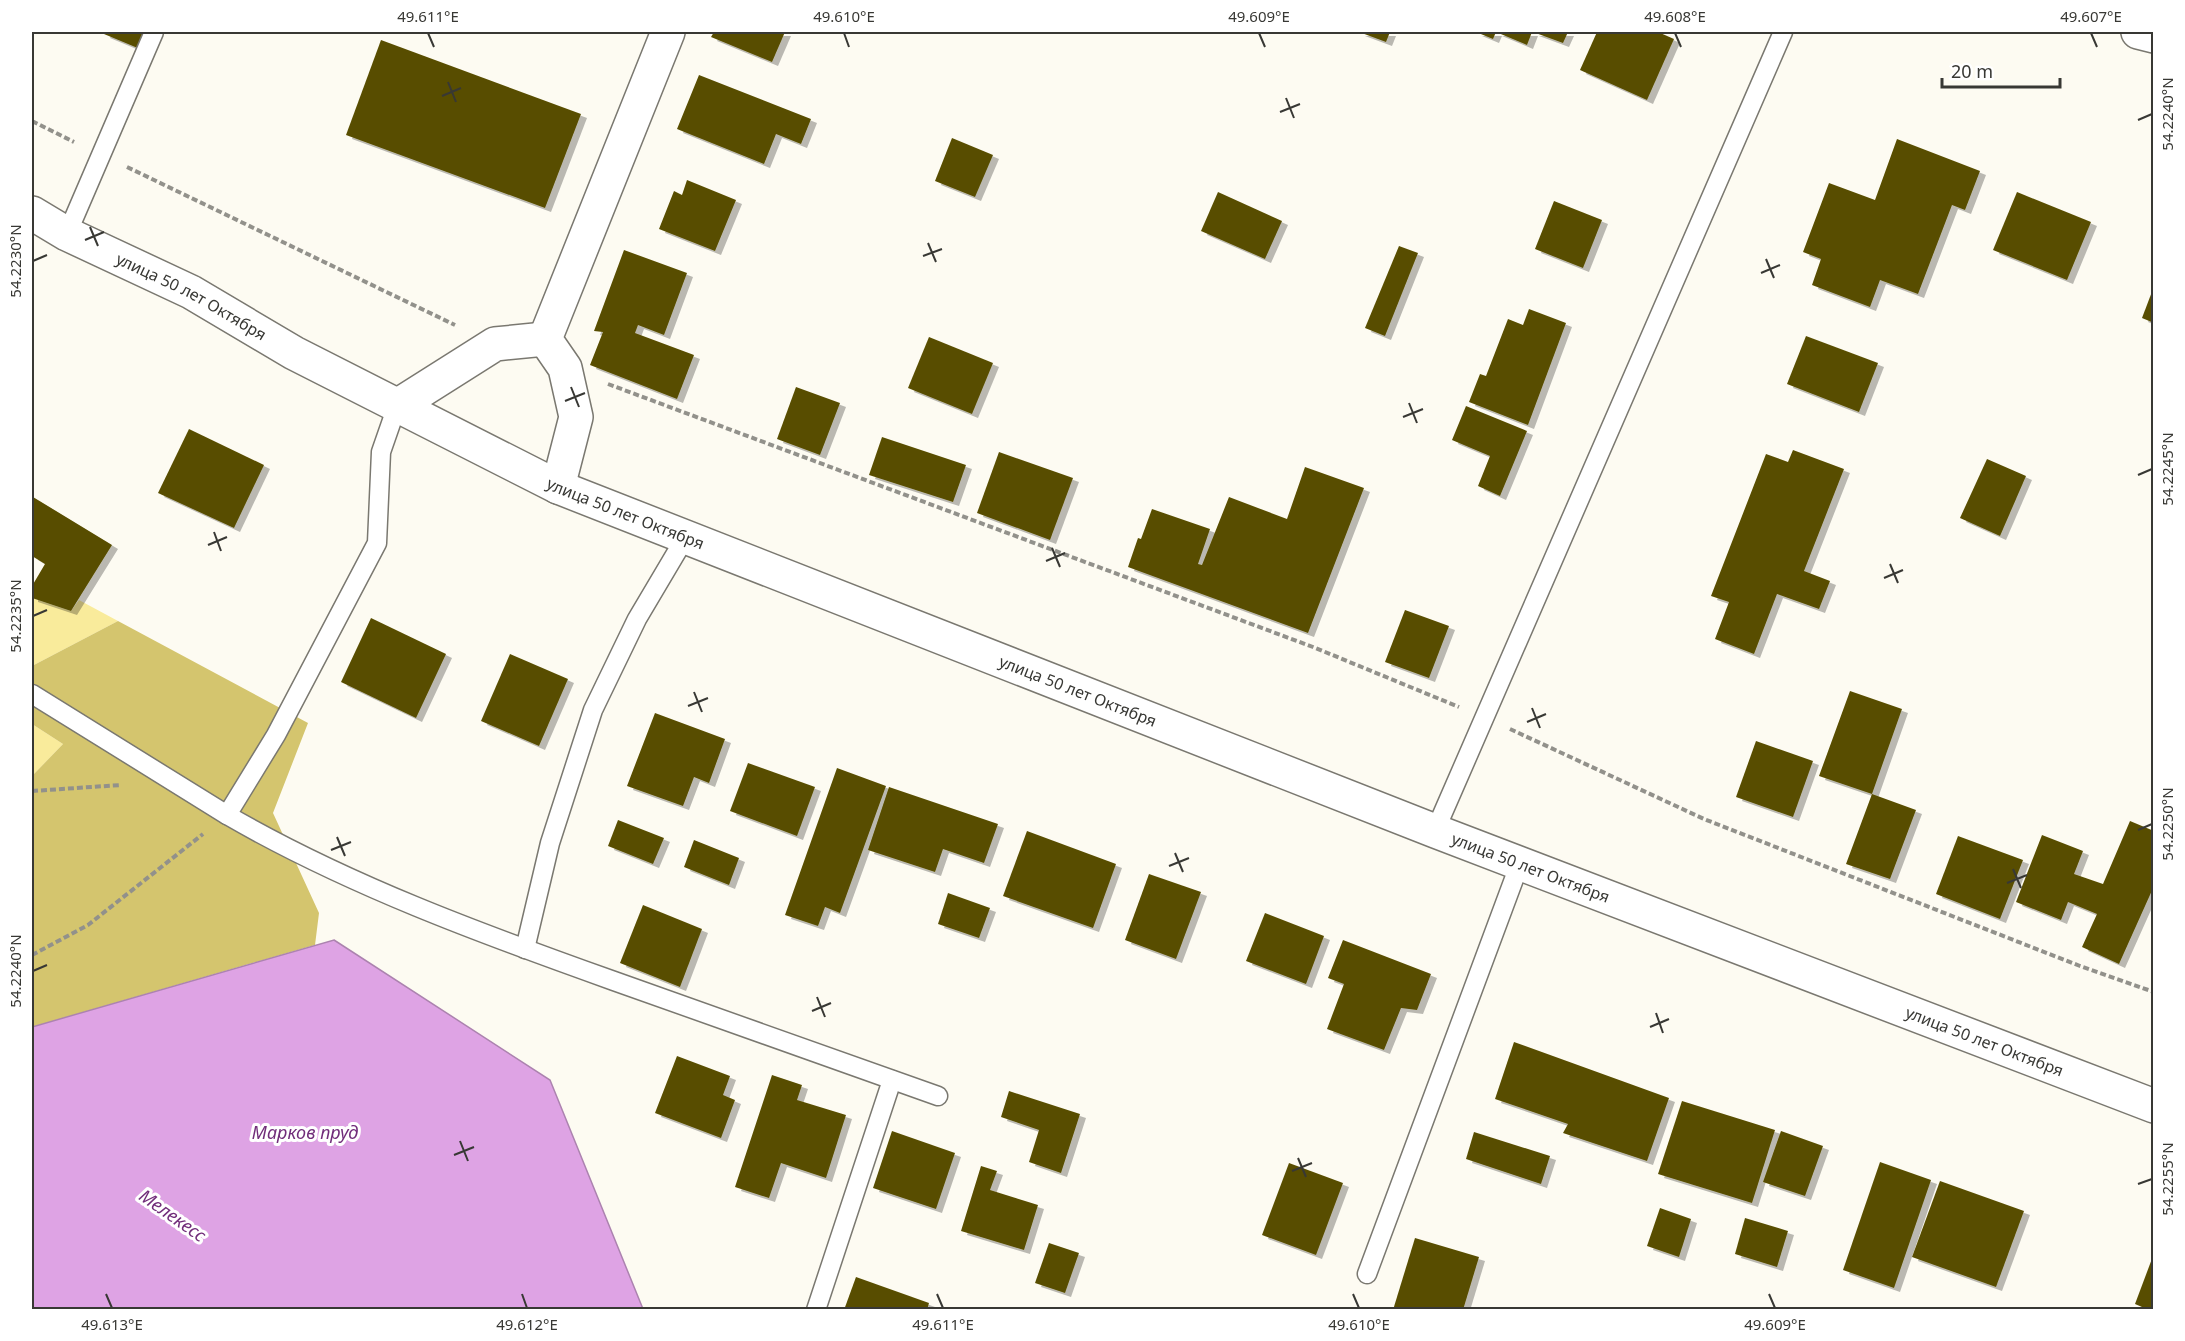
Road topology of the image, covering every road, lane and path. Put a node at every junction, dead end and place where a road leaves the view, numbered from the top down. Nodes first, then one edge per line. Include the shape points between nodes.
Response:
1 (153, 32) edge
2 (668, 32) edge
3 (1783, 32) edge
4 (32, 121) edge
5 (101, 155) junction
6 (32, 213) edge
7 (67, 234) junction
8 (545, 339) junction
9 (495, 344) junction
10 (565, 368) junction
11 (398, 406) junction
12 (558, 487) junction
13 (685, 538) junction
14 (32, 694) edge
15 (1484, 717) junction
16 (173, 781) junction
17 (32, 791) edge
18 (227, 815) junction
19 (1435, 831) junction
20 (1520, 863) junction
21 (525, 949) junction
22 (32, 955) edge
23 (2154, 992) edge
24 (892, 1080) junction
25 (938, 1096) dead end
26 (2154, 1106) edge
27 (1367, 1274) dead end
28 (816, 1310) edge

1 - 5 lane
2 - 8 main road
3 - 15 lane
4 - 5 path
5 - 7 lane
5 - 9 path
6 - 7 main road, улица 50 лет Октября
7 - 11 main road, улица 50 лет Октября via 191,292 294,353
8 - 9 main road
8 - 10 main road
9 - 11 main road
10 - 12 main road via 576,417
10 - 15 path via 1313,647
11 - 12 main road, улица 50 лет Октября
11 - 18 lane via 381,452 377,543 276,735
12 - 13 main road, улица 50 лет Октября
13 - 19 main road, улица 50 лет Октября
13 - 21 lane via 637,619 593,710 550,843
14 - 16 lane
15 - 19 lane
15 - 23 path via 1704,819
16 - 17 path
16 - 18 lane
18 - 21 lane via 274,842 375,888
18 - 22 path via 88,926
19 - 20 main road, улица 50 лет Октября
20 - 26 main road, улица 50 лет Октября
20 - 27 lane
21 - 24 lane
24 - 25 lane
24 - 28 lane

